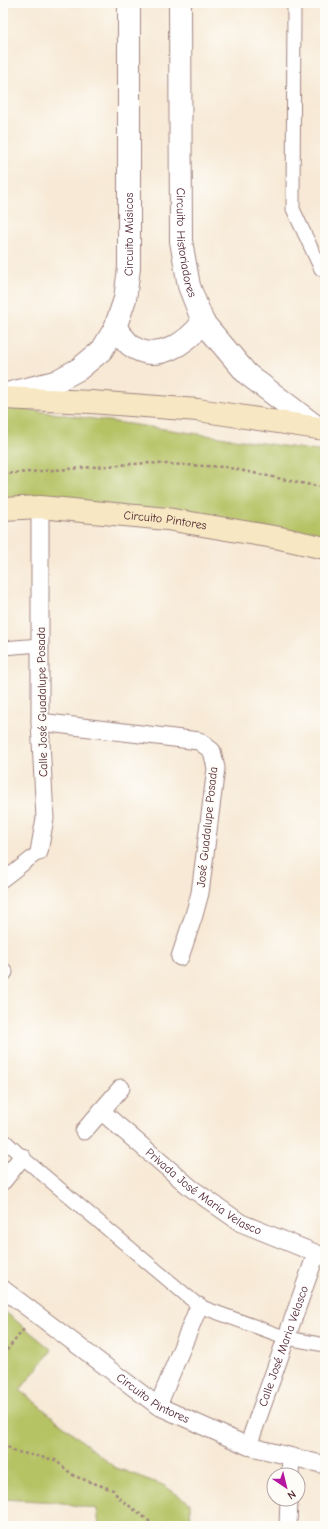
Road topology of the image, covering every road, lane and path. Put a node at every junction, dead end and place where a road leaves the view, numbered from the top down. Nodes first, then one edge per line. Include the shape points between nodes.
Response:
1 (129, 3) edge
2 (180, 3) edge
3 (294, 3) edge
4 (325, 271) edge
5 (203, 322) junction
6 (115, 328) junction
7 (3, 396) edge
8 (322, 428) edge
9 (3, 474) edge
10 (325, 488) edge
11 (40, 506) junction
12 (3, 509) edge
13 (325, 548) edge
14 (40, 645) junction
15 (3, 648) edge
16 (40, 722) junction
17 (39, 852) joint
18 (3, 880) edge
19 (180, 957) dead end
20 (121, 1088) dead end
21 (101, 1111) junction
22 (84, 1131) dead end
23 (3, 1139) edge
24 (22, 1157) junction
25 (3, 1181) edge
26 (321, 1256) edge
27 (3, 1289) edge
28 (199, 1306) junction
29 (36, 1314) junction
30 (287, 1338) junction
31 (325, 1345) edge
32 (3, 1355) edge
33 (158, 1406) junction
34 (3, 1443) edge
35 (248, 1446) junction
36 (291, 1457) junction
37 (325, 1465) edge
38 (290, 1467) edge
39 (289, 1507) edge
40 (150, 1526) edge
41 (288, 1526) edge

1 - 6 street, Circuito Músicos via 129,268 125,299
2 - 5 street, Circuito Historiadores via 181,240 189,286
3 - 4 street via 293,209 321,269
5 - 6 street via 185,341 174,348 152,353 130,344
5 - 8 street, Circuito Historiadores via 247,374
6 - 7 street, Circuito Músicos via 102,350 79,369 55,382
7 - 8 main road, Circuito Historiadores via 198,410
9 - 10 path via 146,463 225,467
11 - 12 main road, Circuito Pintores
11 - 13 main road, Circuito Pintores via 167,519
11 - 14 street, Calle José Guadalupe Posada
14 - 15 street
14 - 16 street, Calle José Guadalupe Posada
16 - 17 street, Calle José Guadalupe Posada via 45,818
16 - 19 street, José Guadalupe Posada via 199,740 212,751 216,768 200,893
17 - 18 street, Calle José Guadalupe Posada
20 - 21 street
21 - 22 street
21 - 26 street, Privada José Maria Velasco via 191,1188 240,1223
23 - 24 street
24 - 25 street
24 - 28 street
26 - 30 street, Calle José Maria Velasco
27 - 29 street, Circuito Pintores
28 - 30 street
28 - 33 street
29 - 32 path
29 - 33 street, Circuito Pintores
30 - 31 street
30 - 35 street, Calle José Maria Velasco
33 - 35 street, Circuito Pintores
34 - 40 path via 13,1451 55,1460 74,1476 113,1490 118,1497 149,1521
35 - 36 street, Circuito Pintores
36 - 37 street, Circuito Pintores
36 - 38 street
39 - 41 street

